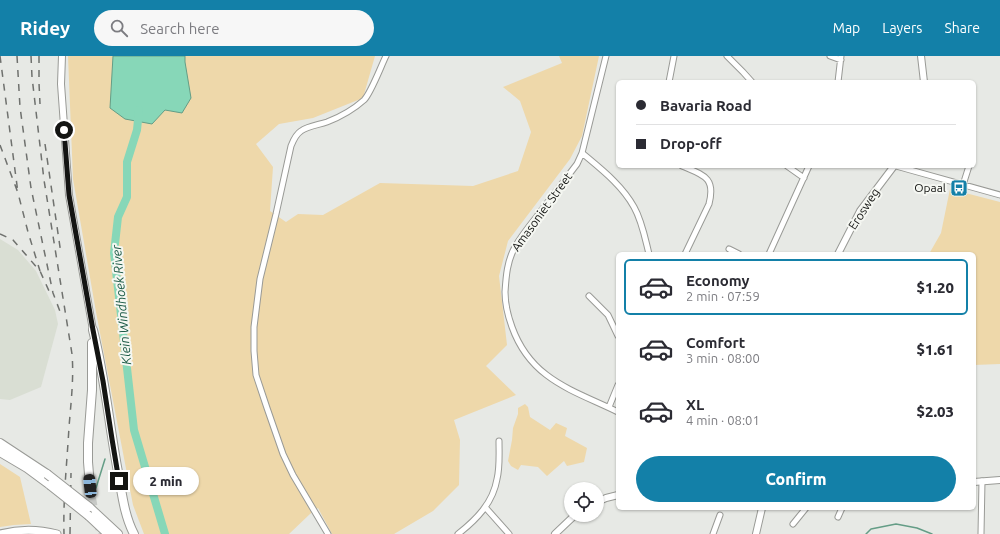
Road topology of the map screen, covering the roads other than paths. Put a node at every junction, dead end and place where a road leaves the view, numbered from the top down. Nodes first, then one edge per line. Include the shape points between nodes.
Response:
1 (62, 56) edge
2 (386, 56) edge
3 (606, 56) edge
4 (674, 56) edge
5 (727, 56) edge
6 (830, 56) edge
7 (921, 56) edge
8 (841, 58) edge
9 (669, 80) edge
10 (750, 80) edge
11 (838, 80) edge
12 (924, 80) edge
13 (582, 153) junction
14 (686, 168) edge
15 (790, 168) edge
16 (807, 168) edge
17 (893, 168) edge
18 (902, 168) edge
19 (968, 168) edge
20 (804, 178) junction
21 (963, 185) junction
22 (1000, 195) edge
23 (730, 249) dead end
24 (648, 252) edge
25 (685, 252) edge
26 (735, 252) edge
27 (770, 252) edge
28 (839, 252) edge
29 (589, 296) dead end
30 (93, 330) junction
31 (616, 332) edge
32 (616, 390) edge
33 (609, 407) junction
34 (616, 411) edge
35 (499, 441) dead end
36 (0, 443) edge
37 (0, 452) edge
38 (1000, 480) edge
39 (982, 481) junction
40 (976, 482) edge
41 (90, 486) tunnel mouth
42 (616, 496) edge
43 (604, 499) edge
44 (485, 507) junction
45 (762, 510) edge
46 (804, 510) edge
47 (841, 510) edge
48 (720, 515) dead end
49 (838, 517) dead end
50 (568, 522) edge
51 (793, 524) dead end
52 (114, 533) edge
53 (0, 534) edge
54 (57, 534) edge
55 (134, 534) edge
56 (328, 534) edge
57 (458, 534) edge
58 (509, 534) edge
59 (555, 534) edge
60 (713, 534) edge
61 (756, 534) edge
62 (981, 534) edge

1 - 30 street via 61,84 69,195
2 - 56 street via 365,99 340,116 300,132 294,139 260,279 254,326 256,375 283,454
3 - 13 street, Amasoniet Street
4 - 9 street
5 - 10 street
6 - 8 street
7 - 12 street
8 - 11 street
13 - 24 street via 629,199 640,220
13 - 33 street, Amasoniet Street via 577,164 514,248 507,274 506,309 520,345 532,363 563,386
14 - 25 street via 708,179 711,196
15 - 20 street
16 - 20 street
17 - 28 street, Erosweg via 856,217
18 - 21 street
19 - 21 street
20 - 27 street
21 - 22 street
23 - 26 street
29 - 31 street via 608,315
30 - 41 main road via 88,444
30 - 55 main road via 125,510
32 - 33 street
33 - 34 street, Amasoniet Street
35 - 44 street via 498,479 493,495
36 - 52 main road, bridge via 47,474 89,507
37 - 52 main road, bridge via 27,468
38 - 39 street
39 - 40 street
39 - 62 street
42 - 43 street
44 - 57 street via 469,526
44 - 58 street
45 - 61 street
46 - 51 street
47 - 49 street
48 - 60 street
50 - 59 street
53 - 54 main road via 21,530

